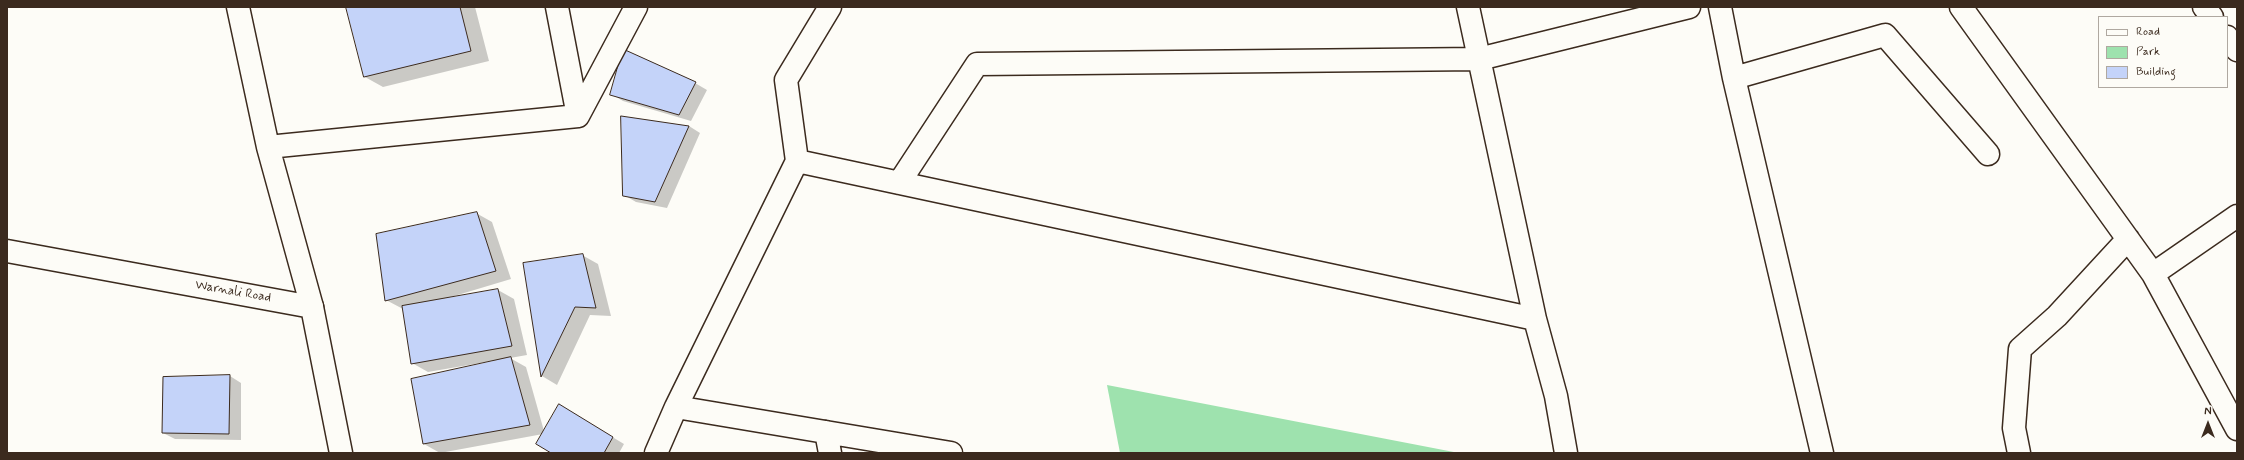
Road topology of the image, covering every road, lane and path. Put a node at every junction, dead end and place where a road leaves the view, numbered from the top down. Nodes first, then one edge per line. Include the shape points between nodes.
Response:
1 (238, 7) edge
2 (557, 7) edge
3 (636, 7) edge
4 (830, 7) edge
5 (1468, 7) edge
6 (1689, 7) edge
7 (1720, 7) edge
8 (1961, 7) edge
9 (2204, 7) edge
10 (2211, 16) edge
11 (2228, 38) edge
12 (2237, 50) edge
13 (1479, 59) junction
14 (1734, 78) junction
15 (578, 116) junction
16 (268, 147) junction
17 (1988, 154) dead end
18 (797, 161) junction
19 (899, 183) junction
20 (2237, 216) edge
21 (2128, 239) junction
22 (7, 250) edge
23 (2153, 274) junction
24 (312, 306) junction
25 (1535, 319) junction
26 (676, 407) junction
27 (2237, 429) edge
28 (826, 432) junction
29 (341, 453) edge
30 (656, 453) edge
31 (830, 453) edge
32 (951, 453) edge
33 (1566, 453) edge
34 (1822, 453) edge
35 (2019, 453) edge

1 - 16 street
2 - 15 street
3 - 15 street
4 - 18 street via 786,80
5 - 13 street
6 - 13 street
7 - 14 street
8 - 21 street
9 - 10 street
11 - 12 street
13 - 19 street via 976,64
13 - 25 street
14 - 17 street via 1885,35
14 - 34 street
15 - 16 street
16 - 24 street
18 - 19 street
18 - 26 street
19 - 25 street
20 - 23 street
21 - 23 street
21 - 35 street via 2057,316 2020,348 2014,428
22 - 24 street, Warnali Road
23 - 27 street
24 - 29 street
25 - 33 street via 1556,396
26 - 28 street
26 - 30 street
28 - 31 street
28 - 32 street

